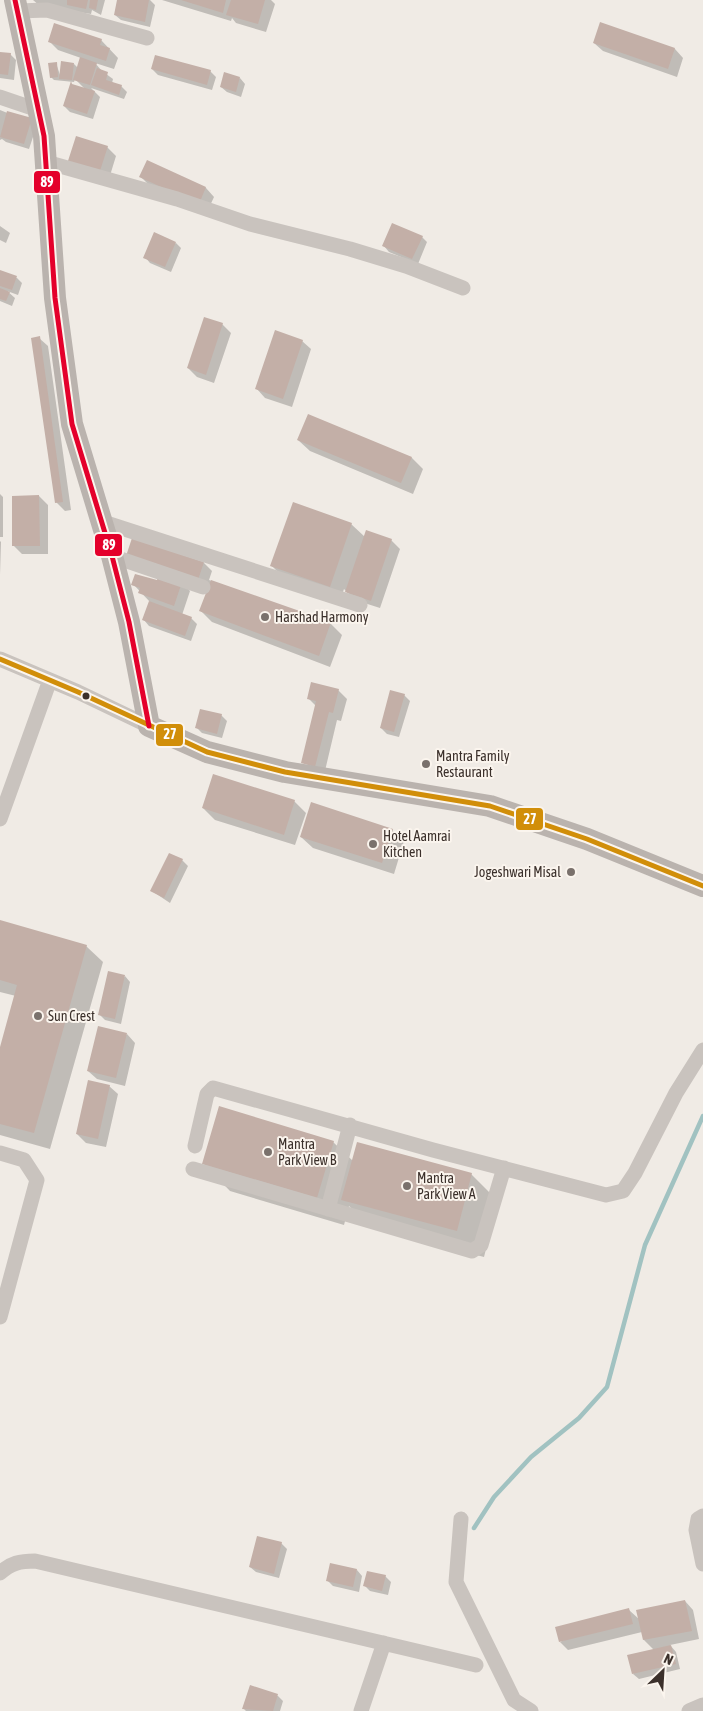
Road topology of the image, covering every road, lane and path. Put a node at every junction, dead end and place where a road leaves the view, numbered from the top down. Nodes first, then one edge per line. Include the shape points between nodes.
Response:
1 (17, 5) edge
2 (147, 38) dead end
3 (0, 97) edge
4 (38, 110) junction
5 (46, 162) junction
6 (463, 288) dead end
7 (103, 522) junction
8 (112, 556) junction
9 (203, 587) dead end
10 (360, 605) dead end
11 (0, 659) edge
12 (50, 680) junction
13 (149, 726) junction
14 (0, 819) edge
15 (703, 886) edge
16 (703, 1050) edge
17 (350, 1125) junction
18 (195, 1146) dead end
19 (0, 1153) edge
20 (504, 1168) junction
21 (193, 1169) dead end
22 (328, 1209) junction
23 (0, 1317) edge
24 (703, 1516) edge
25 (461, 1519) dead end
26 (703, 1564) edge
27 (0, 1574) edge
28 (384, 1643) junction
29 (476, 1665) dead end
30 (703, 1705) edge
31 (361, 1711) edge
32 (531, 1711) edge
33 (689, 1711) edge

1 - 2 street via 47,10
1 - 4 street
3 - 4 street
4 - 5 street
5 - 6 street via 177,199 250,224 350,249
5 - 7 street via 55,298 72,424
7 - 8 street
7 - 10 street
8 - 9 street
8 - 13 street via 129,622
11 - 12 street
12 - 13 street
12 - 14 street
13 - 15 street via 207,752 285,772 490,806 587,839
16 - 20 street via 623,1191 606,1195
17 - 18 street via 213,1088 207,1094
17 - 20 street
17 - 22 street
19 - 23 street via 24,1160 37,1180
20 - 22 street via 481,1245 475,1251
21 - 22 street
24 - 26 street via 698,1519 696,1530
25 - 32 street via 456,1582 514,1700
27 - 28 street via 9,1565 35,1561
28 - 29 street
28 - 31 street
30 - 33 street

